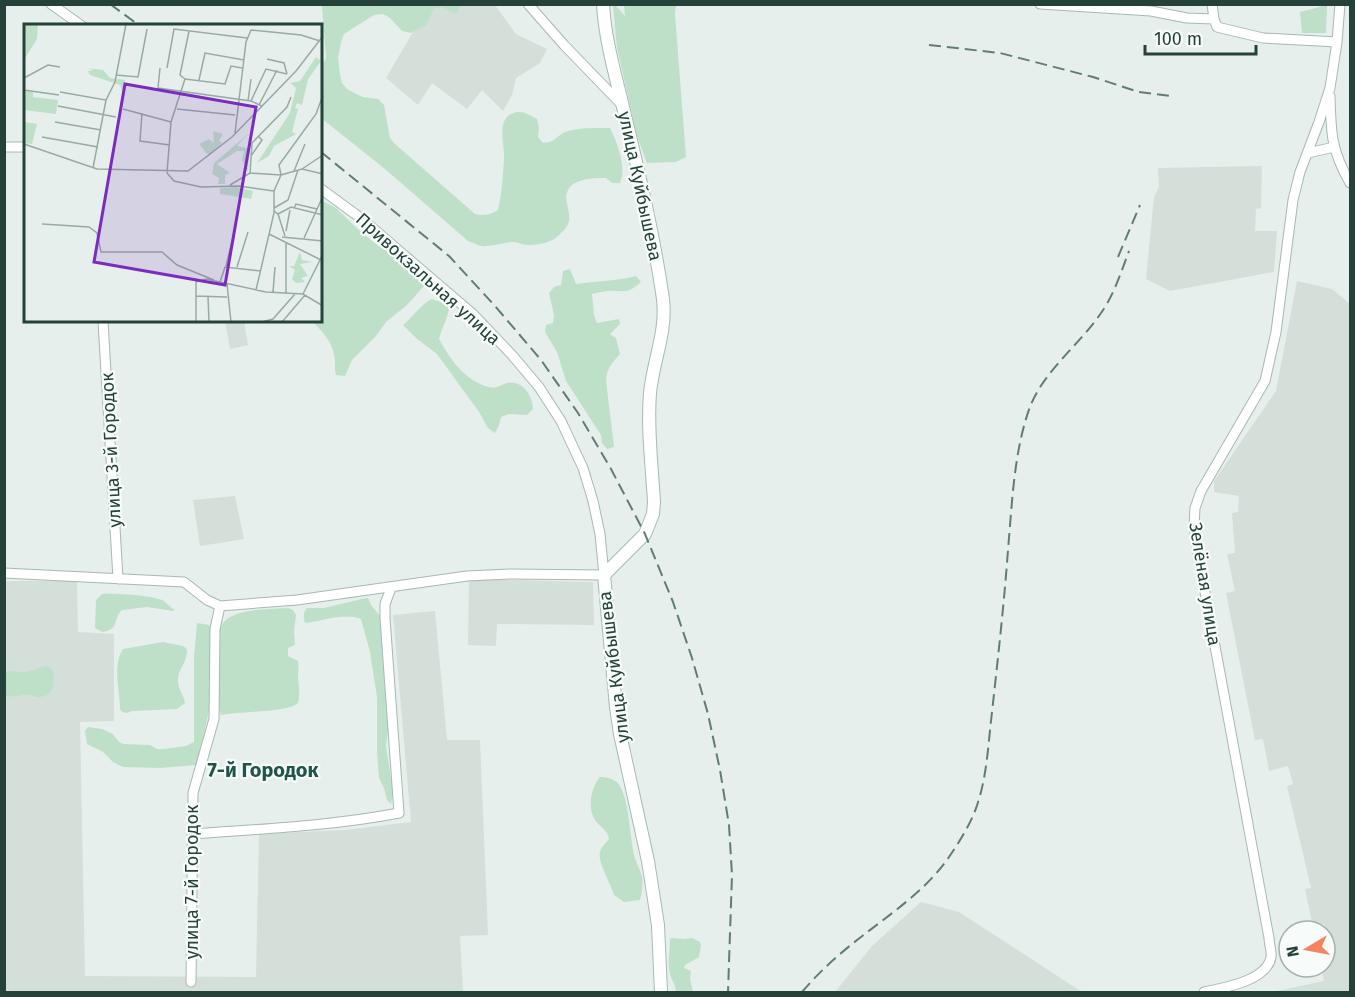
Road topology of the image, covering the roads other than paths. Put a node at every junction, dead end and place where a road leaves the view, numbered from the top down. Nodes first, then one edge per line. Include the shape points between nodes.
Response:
1 (51, 4) edge
2 (528, 4) edge
3 (603, 4) edge
4 (1040, 4) edge
5 (1212, 4) edge
6 (1340, 4) edge
7 (1215, 23) junction
8 (79, 24) edge
9 (1337, 42) junction
10 (1330, 88) junction
11 (623, 106) junction
12 (4, 147) edge
13 (24, 147) edge
14 (1334, 147) junction
15 (1308, 153) junction
16 (1350, 183) edge
17 (322, 190) edge
18 (103, 322) edge
19 (4, 573) edge
20 (604, 574) junction
21 (118, 579) junction
22 (391, 588) junction
23 (220, 606) junction
24 (192, 834) junction
25 (191, 982) dead end
26 (661, 993) edge
27 (1204, 993) edge

1 - 8 street
2 - 11 street
3 - 11 street, улица Куйбышева via 610,57
4 - 7 street via 1151,11
5 - 7 street
6 - 9 street, Зелёная улица
7 - 9 street via 1263,38
9 - 10 street, Зелёная улица
10 - 14 street, Зелёная улица
10 - 15 street, Зелёная улица
11 - 20 street, улица Куйбышева via 657,263 663,330 650,391 653,514 645,534
12 - 13 street
14 - 15 street
14 - 16 street, Зелёная улица
15 - 27 street, Зелёная улица via 1293,200 1276,332 1264,381 1195,508 1194,527 1271,958 1255,977
17 - 20 street, Привокзальная улица via 474,315 539,387 561,421 583,468 600,534
18 - 21 street, улица 3-й Городок
19 - 21 street
20 - 22 street via 467,576
20 - 26 street, улица Куйбышева via 620,734 658,925
21 - 23 street via 184,582
22 - 23 street
22 - 24 street via 385,618 399,813 321,825
23 - 24 street, улица 7-й Городок via 215,629 214,718 192,793
24 - 25 street, улица 7-й Городок

